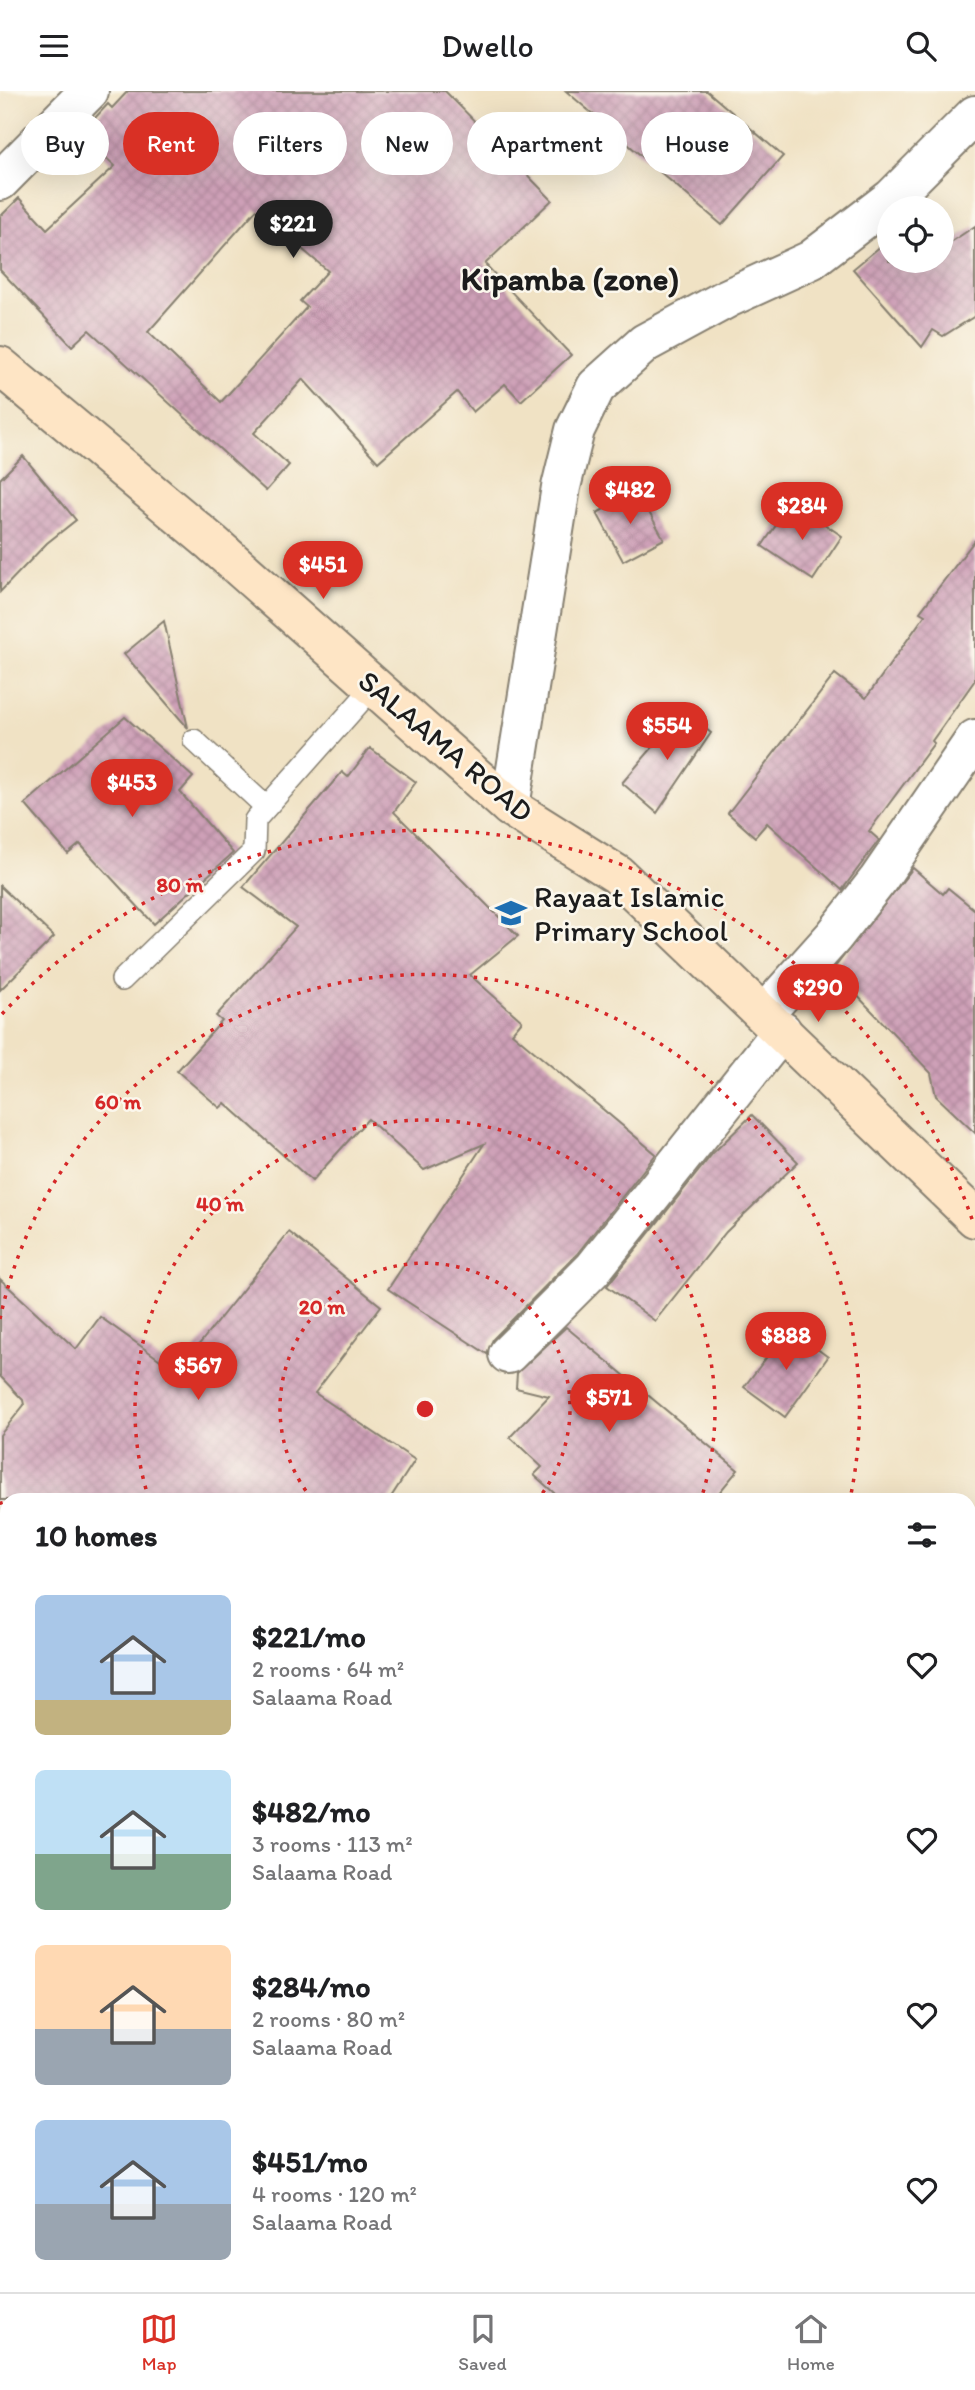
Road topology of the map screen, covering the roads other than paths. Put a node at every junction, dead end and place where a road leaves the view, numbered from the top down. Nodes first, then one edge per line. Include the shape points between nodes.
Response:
1 (89, 91) edge
2 (975, 115) edge
3 (0, 181) edge
4 (0, 366) edge
5 (374, 686) junction
6 (975, 739) edge
7 (194, 740) dead end
8 (266, 807) junction
9 (510, 807) junction
10 (122, 980) dead end
11 (773, 1023) junction
12 (975, 1218) edge
13 (508, 1354) dead end

1 - 3 street
2 - 9 street via 892,198 811,260 645,343 596,387 575,430 561,487
4 - 5 main road, SALAAMA ROAD
5 - 8 lane
5 - 9 main road, SALAAMA ROAD
6 - 11 street
7 - 8 lane
8 - 10 lane via 255,820 254,851
9 - 11 main road, SALAAMA ROAD via 618,875
11 - 12 main road, SALAAMA ROAD
11 - 13 street via 593,1269

